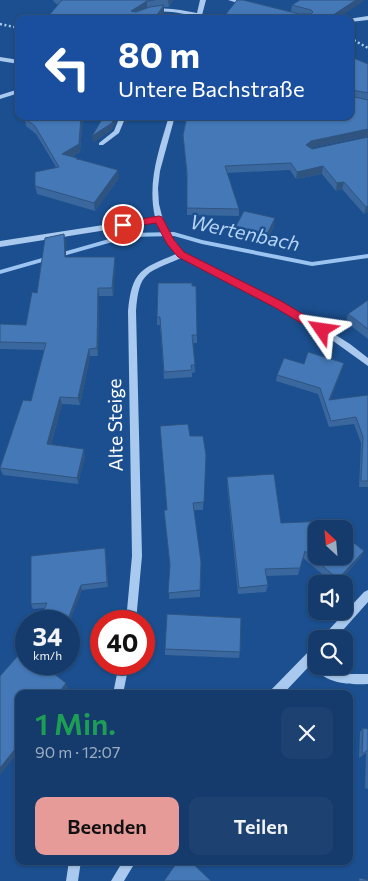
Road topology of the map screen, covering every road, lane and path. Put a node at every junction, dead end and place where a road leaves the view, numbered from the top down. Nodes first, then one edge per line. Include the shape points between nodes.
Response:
1 (203, 0) edge
2 (231, 0) edge
3 (249, 5) edge
4 (142, 15) edge
5 (186, 15) edge
6 (199, 15) edge
7 (368, 18) edge
8 (354, 20) edge
9 (0, 24) edge
10 (15, 27) edge
11 (354, 40) edge
12 (368, 48) edge
13 (0, 59) edge
14 (15, 61) edge
15 (15, 92) edge
16 (0, 97) edge
17 (122, 120) edge
18 (171, 120) edge
19 (101, 144) dead end
20 (159, 220) junction
21 (0, 244) edge
22 (181, 254) junction
23 (368, 364) edge
24 (368, 595) edge
25 (132, 610) edge
26 (336, 630) edge
27 (308, 663) edge
28 (122, 675) edge
29 (332, 675) edge
30 (368, 679) edge
31 (119, 690) edge
32 (279, 690) edge
33 (74, 865) edge
34 (127, 865) edge
35 (72, 881) edge
36 (117, 881) edge

1 - 6 street
2 - 3 street
4 - 5 street via 155,10
7 - 8 street
9 - 10 path
11 - 12 path
13 - 14 street
15 - 16 street
17 - 19 street via 117,132
18 - 20 street via 155,174 154,200
20 - 21 street
20 - 22 street via 170,242
22 - 23 street via 309,322
22 - 25 street, Alte Steige via 143,272 133,289 137,556
24 - 26 street
27 - 32 street
28 - 31 street
29 - 30 street via 343,680
33 - 35 street
34 - 36 street

